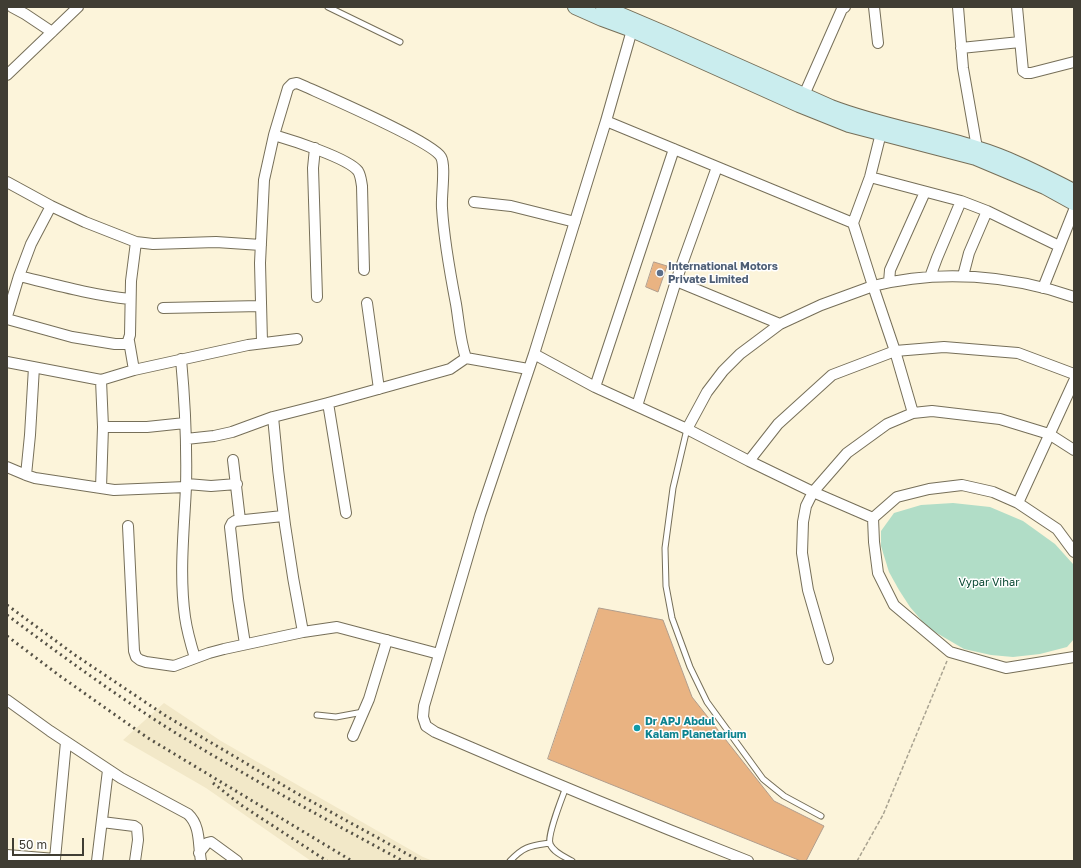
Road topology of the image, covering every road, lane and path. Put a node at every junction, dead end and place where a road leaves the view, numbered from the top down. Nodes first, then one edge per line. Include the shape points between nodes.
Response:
1 (12, 7) edge
2 (78, 7) edge
3 (328, 7) edge
4 (575, 7) edge
5 (603, 7) edge
6 (845, 7) edge
7 (874, 7) edge
8 (958, 7) edge
9 (1017, 7) edge
10 (632, 30) junction
11 (52, 32) junction
12 (400, 42) dead end
13 (1020, 42) junction
14 (878, 43) dead end
15 (961, 48) junction
16 (1074, 62) edge
17 (11, 66) edge
18 (7, 75) edge
19 (804, 95) junction
20 (606, 121) junction
21 (881, 133) junction
22 (274, 135) junction
23 (315, 148) junction
24 (977, 148) junction
25 (674, 149) junction
26 (717, 167) junction
27 (870, 177) junction
28 (7, 182) edge
29 (1074, 190) edge
30 (925, 192) junction
31 (961, 201) junction
32 (474, 202) dead end
33 (1074, 203) edge
34 (51, 206) junction
35 (1074, 210) edge
36 (987, 211) junction
37 (575, 222) junction
38 (852, 223) junction
39 (136, 242) junction
40 (260, 245) junction
41 (1059, 246) junction
42 (364, 270) dead end
43 (19, 276) junction
44 (963, 276) junction
45 (930, 277) junction
46 (676, 281) junction
47 (889, 282) junction
48 (873, 286) junction
49 (1043, 288) junction
50 (318, 297) dead end
51 (1074, 297) edge
52 (130, 299) junction
53 (368, 303) dead end
54 (261, 306) junction
55 (162, 308) dead end
56 (7, 316) edge
57 (7, 319) edge
58 (780, 324) junction
59 (297, 339) dead end
60 (129, 341) junction
61 (262, 342) junction
62 (895, 351) junction
63 (534, 354) junction
64 (466, 358) junction
65 (181, 360) junction
66 (7, 362) edge
67 (34, 367) junction
68 (528, 369) junction
69 (134, 370) junction
70 (1074, 374) edge
71 (101, 380) junction
72 (1074, 381) edge
73 (595, 387) junction
74 (379, 389) junction
75 (328, 403) junction
76 (637, 406) junction
77 (913, 413) junction
78 (273, 417) junction
79 (185, 423) junction
80 (103, 427) junction
81 (687, 429) junction
82 (1049, 434) junction
83 (186, 439) junction
84 (1074, 450) edge
85 (233, 460) dead end
86 (749, 461) junction
87 (7, 467) edge
88 (26, 475) junction
89 (237, 484) junction
90 (186, 487) junction
91 (101, 488) junction
92 (813, 492) junction
93 (1018, 503) junction
94 (346, 514) dead end
95 (283, 516) junction
96 (873, 518) junction
97 (240, 520) junction
98 (128, 526) dead end
99 (1074, 552) edge
100 (303, 632) junction
101 (387, 640) junction
102 (246, 644) junction
103 (950, 652) junction
104 (439, 654) junction
105 (1074, 657) edge
106 (195, 658) junction
107 (828, 659) dead end
108 (7, 700) edge
109 (363, 712) junction
110 (317, 715) dead end
111 (354, 736) dead end
112 (66, 742) junction
113 (108, 770) junction
114 (566, 788) junction
115 (821, 816) dead end
116 (102, 822) junction
117 (550, 843) junction
118 (7, 855) edge
119 (200, 857) edge
120 (55, 860) edge
121 (97, 861) edge
122 (135, 861) edge
123 (237, 861) edge
124 (510, 861) edge
125 (572, 861) edge
126 (748, 861) edge
127 (857, 861) edge

1 - 11 street
2 - 11 street
3 - 12 lane
4 - 10 main road
5 - 19 main road
6 - 19 street
7 - 14 street
8 - 15 street
9 - 13 street
10 - 20 street
10 - 21 main road via 799,105 849,125
11 - 17 street
13 - 15 street
13 - 16 street via 1022,66 1026,73
15 - 24 street
17 - 18 street
19 - 24 main road via 858,117
20 - 25 street
20 - 37 street
21 - 27 street
21 - 33 main road via 976,158 1045,187
22 - 23 street
22 - 40 street via 264,180
22 - 64 street via 288,88 297,83 408,135 442,157 442,208 448,260
23 - 42 street via 351,165 360,176
23 - 50 street via 313,168
24 - 29 main road
25 - 26 street
25 - 73 street
26 - 38 street
26 - 46 street
27 - 30 street
27 - 38 street
28 - 34 street
30 - 31 street
30 - 47 street via 890,270
31 - 36 street
31 - 45 street
32 - 37 street via 510,206
34 - 39 street
34 - 43 street via 31,244
35 - 41 street
36 - 41 street
36 - 44 street via 969,253
37 - 63 street
38 - 48 street
39 - 40 street
39 - 52 street
40 - 54 street
41 - 49 street
43 - 52 street via 81,292
43 - 56 street
44 - 45 street
44 - 49 street via 1008,280
45 - 47 street
46 - 58 street
46 - 76 street
47 - 48 street
48 - 58 street via 821,305
48 - 62 street
49 - 51 street
52 - 60 street
53 - 74 street
54 - 55 street
54 - 61 street
57 - 60 street via 72,337 123,345
58 - 81 street via 723,370
59 - 61 street
60 - 69 street
61 - 65 street
62 - 70 street via 944,347 1018,353
62 - 77 street
62 - 86 street via 832,375 778,424
63 - 68 street
63 - 73 street
64 - 68 street
64 - 74 street via 450,369
65 - 69 street
65 - 79 street
66 - 67 street
67 - 71 street
67 - 88 street
68 - 104 street via 480,515
69 - 71 street
71 - 80 street
72 - 82 street
73 - 76 street
74 - 75 street
75 - 78 street
75 - 94 street
76 - 81 street
77 - 82 street via 932,411 1000,419
77 - 92 street via 887,424 847,453
78 - 83 street via 232,432
78 - 95 street
79 - 80 street
79 - 83 street
80 - 91 street
81 - 86 street
81 - 115 lane via 673,488 665,548 666,586 672,618 690,667 707,702 763,779 784,796
82 - 84 street
82 - 93 street
83 - 90 street
85 - 89 street
86 - 92 street
87 - 88 street
88 - 91 street
89 - 90 street via 187,484
89 - 97 street
90 - 91 street via 129,490
90 - 106 street via 182,590 189,639
92 - 96 street
92 - 107 street via 806,506 803,522 802,553 808,590
93 - 96 street via 993,492 962,485 929,489 897,497
93 - 99 street via 1057,529
95 - 97 street
95 - 100 street
96 - 103 street via 878,573 894,605
97 - 102 street via 232,523 230,527
98 - 106 street via 136,657 146,662 174,666
100 - 101 street via 337,627
100 - 102 street
101 - 104 street
101 - 109 street
102 - 106 street
103 - 105 street via 1006,668
103 - 127 path via 883,815
104 - 114 street via 424,706 423,717 426,726
108 - 112 street
109 - 110 lane via 336,717
109 - 111 street
112 - 113 street
112 - 120 street
113 - 116 street
113 - 119 street via 188,814 196,824
114 - 117 lane via 550,834
114 - 126 street
116 - 121 street
116 - 122 street via 137,828
117 - 124 lane via 526,848
117 - 125 lane via 556,851
118 - 120 street
119 - 123 street via 207,843 211,842

